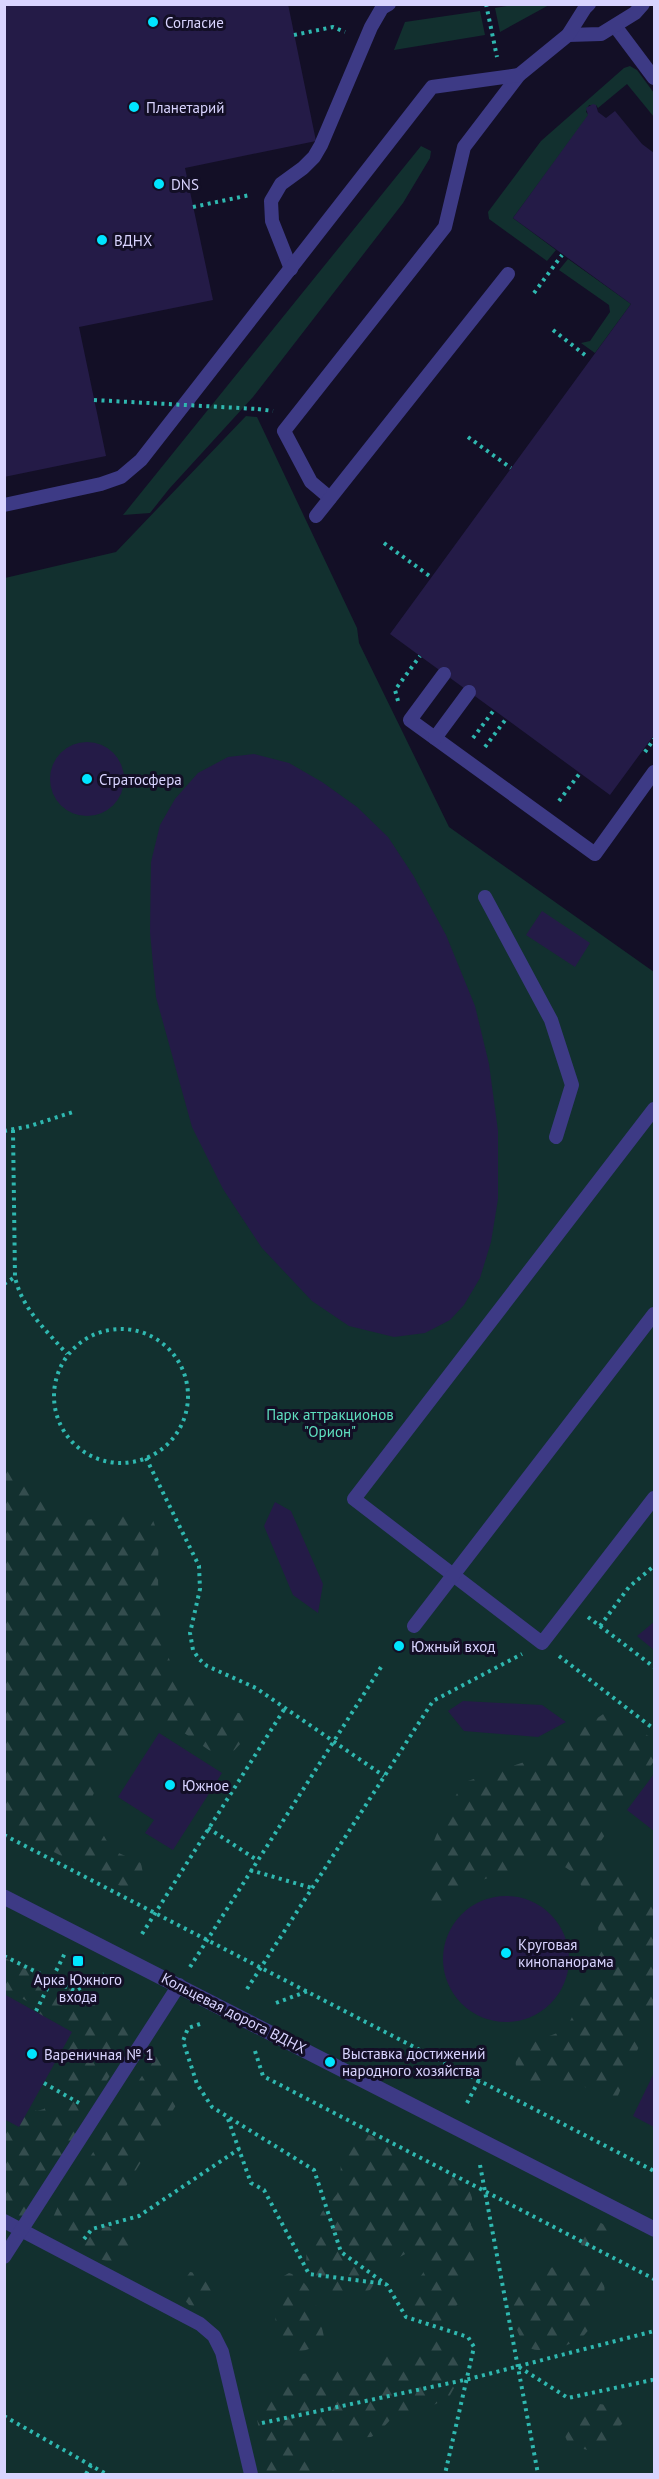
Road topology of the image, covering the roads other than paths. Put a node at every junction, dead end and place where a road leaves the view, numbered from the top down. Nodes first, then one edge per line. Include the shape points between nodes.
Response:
1 (389, 4) edge
2 (589, 4) edge
3 (643, 4) edge
4 (615, 26) junction
5 (568, 35) junction
6 (519, 75) junction
7 (654, 78) edge
8 (291, 269) junction
9 (508, 274) dead end
10 (330, 498) junction
11 (4, 505) edge
12 (316, 516) dead end
13 (444, 674) dead end
14 (469, 692) dead end
15 (435, 738) junction
16 (654, 772) edge
17 (484, 897) dead end
18 (654, 1109) edge
19 (556, 1137) dead end
20 (654, 1314) edge
21 (654, 1497) edge
22 (453, 1575) junction
23 (414, 1626) dead end
24 (4, 1896) edge
25 (179, 1985) junction
26 (4, 2220) edge
27 (21, 2229) junction
28 (654, 2229) edge
29 (4, 2257) edge
30 (250, 2475) edge

1 - 8 lane via 375,17 317,151 303,168 281,184 271,201 272,221
2 - 5 lane
3 - 4 lane
4 - 5 lane via 601,34
4 - 7 lane
5 - 6 lane
6 - 8 lane via 432,87
6 - 10 lane via 464,147 445,227 284,430 310,482
8 - 11 lane via 141,460 121,477
9 - 10 lane
10 - 12 lane
13 - 15 lane via 410,720
14 - 15 lane
15 - 16 lane via 595,854
17 - 19 lane via 551,1020 572,1085
18 - 22 lane via 354,1499
20 - 22 lane
21 - 22 lane via 542,1643
22 - 23 lane
24 - 25 street, Кольцевая дорога ВДНХ
25 - 27 lane
25 - 28 street, Кольцевая дорога ВДНХ
26 - 27 lane
27 - 29 lane
27 - 30 lane via 184,2315 214,2336 222,2352

